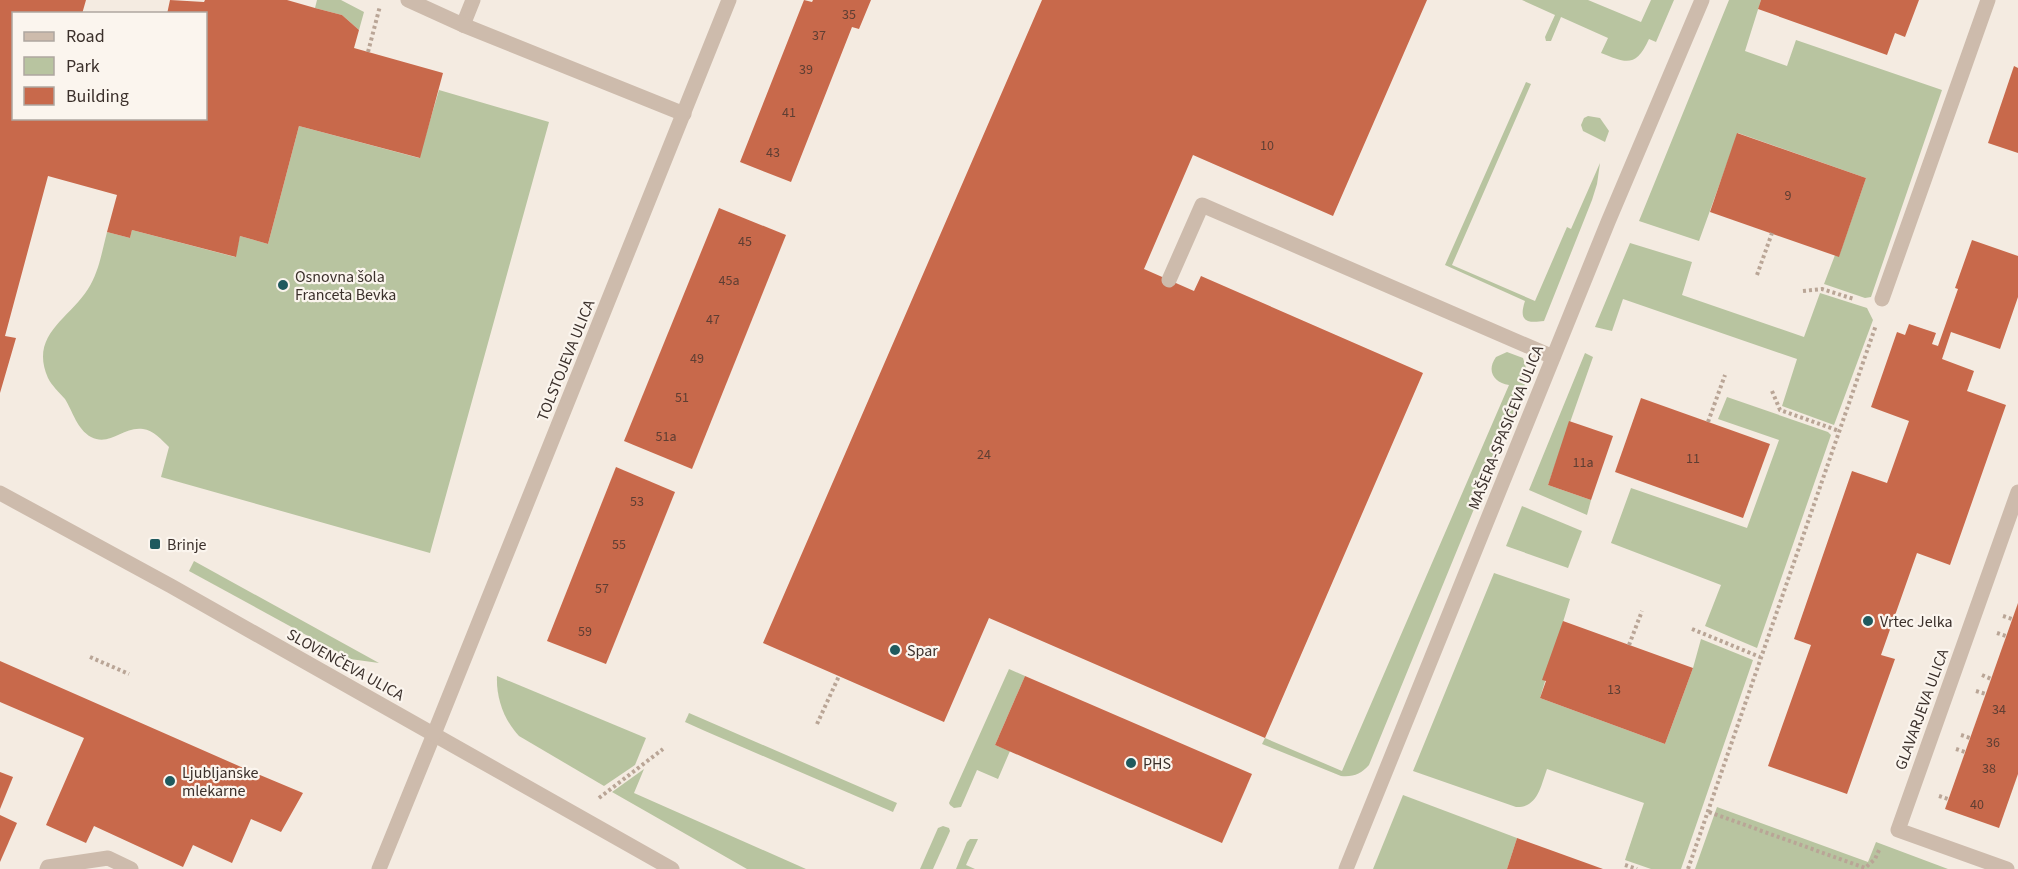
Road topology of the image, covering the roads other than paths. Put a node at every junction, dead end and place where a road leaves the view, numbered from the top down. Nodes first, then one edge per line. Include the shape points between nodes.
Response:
1 (408, 0) edge
2 (473, 0) edge
3 (729, 0) edge
4 (1702, 0) edge
5 (1988, 0) edge
6 (463, 25) junction
7 (684, 114) junction
8 (1169, 280) dead end
9 (1882, 304) road end
10 (1553, 357) junction
11 (2018, 492) edge
12 (0, 493) edge
13 (434, 734) junction
14 (47, 869) edge
15 (131, 869) edge
16 (379, 869) edge
17 (672, 869) edge
18 (1346, 869) edge
19 (2007, 869) edge

1 - 6 street
2 - 6 street
3 - 7 street, TOLSTOJEVA ULICA
4 - 10 street, MAŠERA-SPASIĆEVA ULICA
5 - 9 street
6 - 7 street
7 - 13 street, TOLSTOJEVA ULICA
8 - 10 street via 1202,205
10 - 18 street, MAŠERA-SPASIĆEVA ULICA
11 - 19 street, GLAVARJEVA ULICA via 1898,830
12 - 13 street, SLOVENČEVA ULICA
13 - 16 street, TOLSTOJEVA ULICA
13 - 17 street, SLOVENČEVA ULICA
14 - 15 street via 108,858

